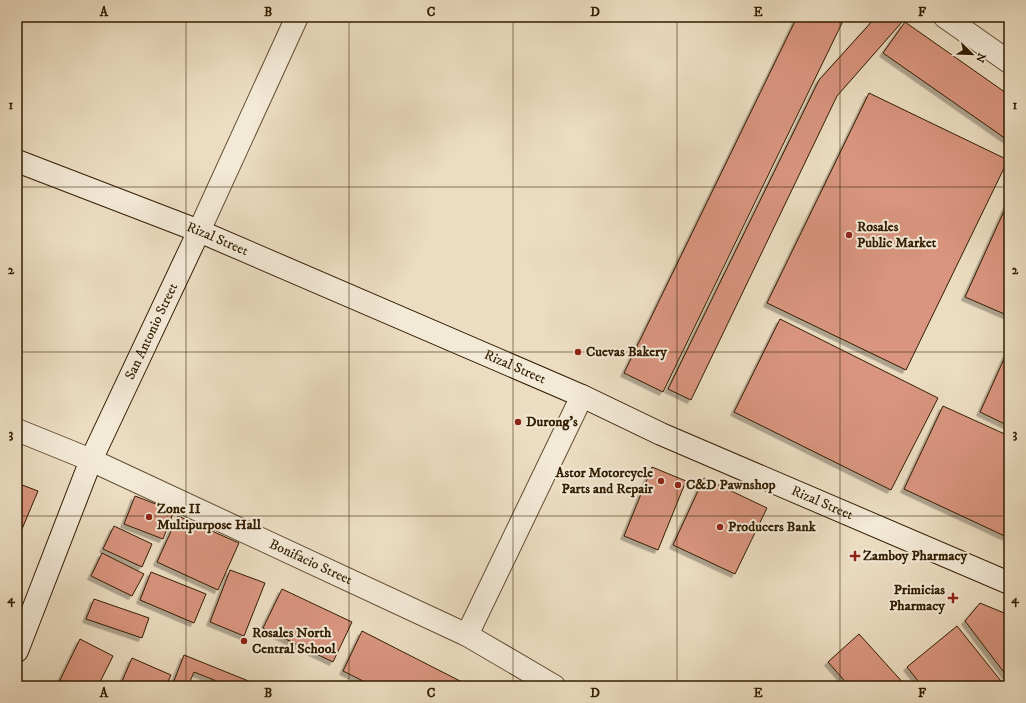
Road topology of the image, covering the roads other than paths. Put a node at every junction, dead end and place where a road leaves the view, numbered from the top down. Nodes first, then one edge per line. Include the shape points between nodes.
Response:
1 (297, 17) edge
2 (945, 17) edge
3 (1009, 62) edge
4 (17, 161) edge
5 (199, 230) junction
6 (582, 396) junction
7 (17, 430) edge
8 (91, 460) junction
9 (1009, 583) edge
10 (467, 635) junction
11 (17, 651) edge
12 (554, 686) edge

1 - 5 street, San Antonio Street
2 - 3 street
4 - 5 street, Rizal Street
5 - 6 street, Rizal Street
5 - 8 street, San Antonio Street
6 - 9 street, Rizal Street via 661,434
6 - 10 street
7 - 8 street, Bonifacio Street
8 - 10 street, Bonifacio Street
8 - 11 street, San Antonio Street
10 - 12 street, Bonifacio Street

